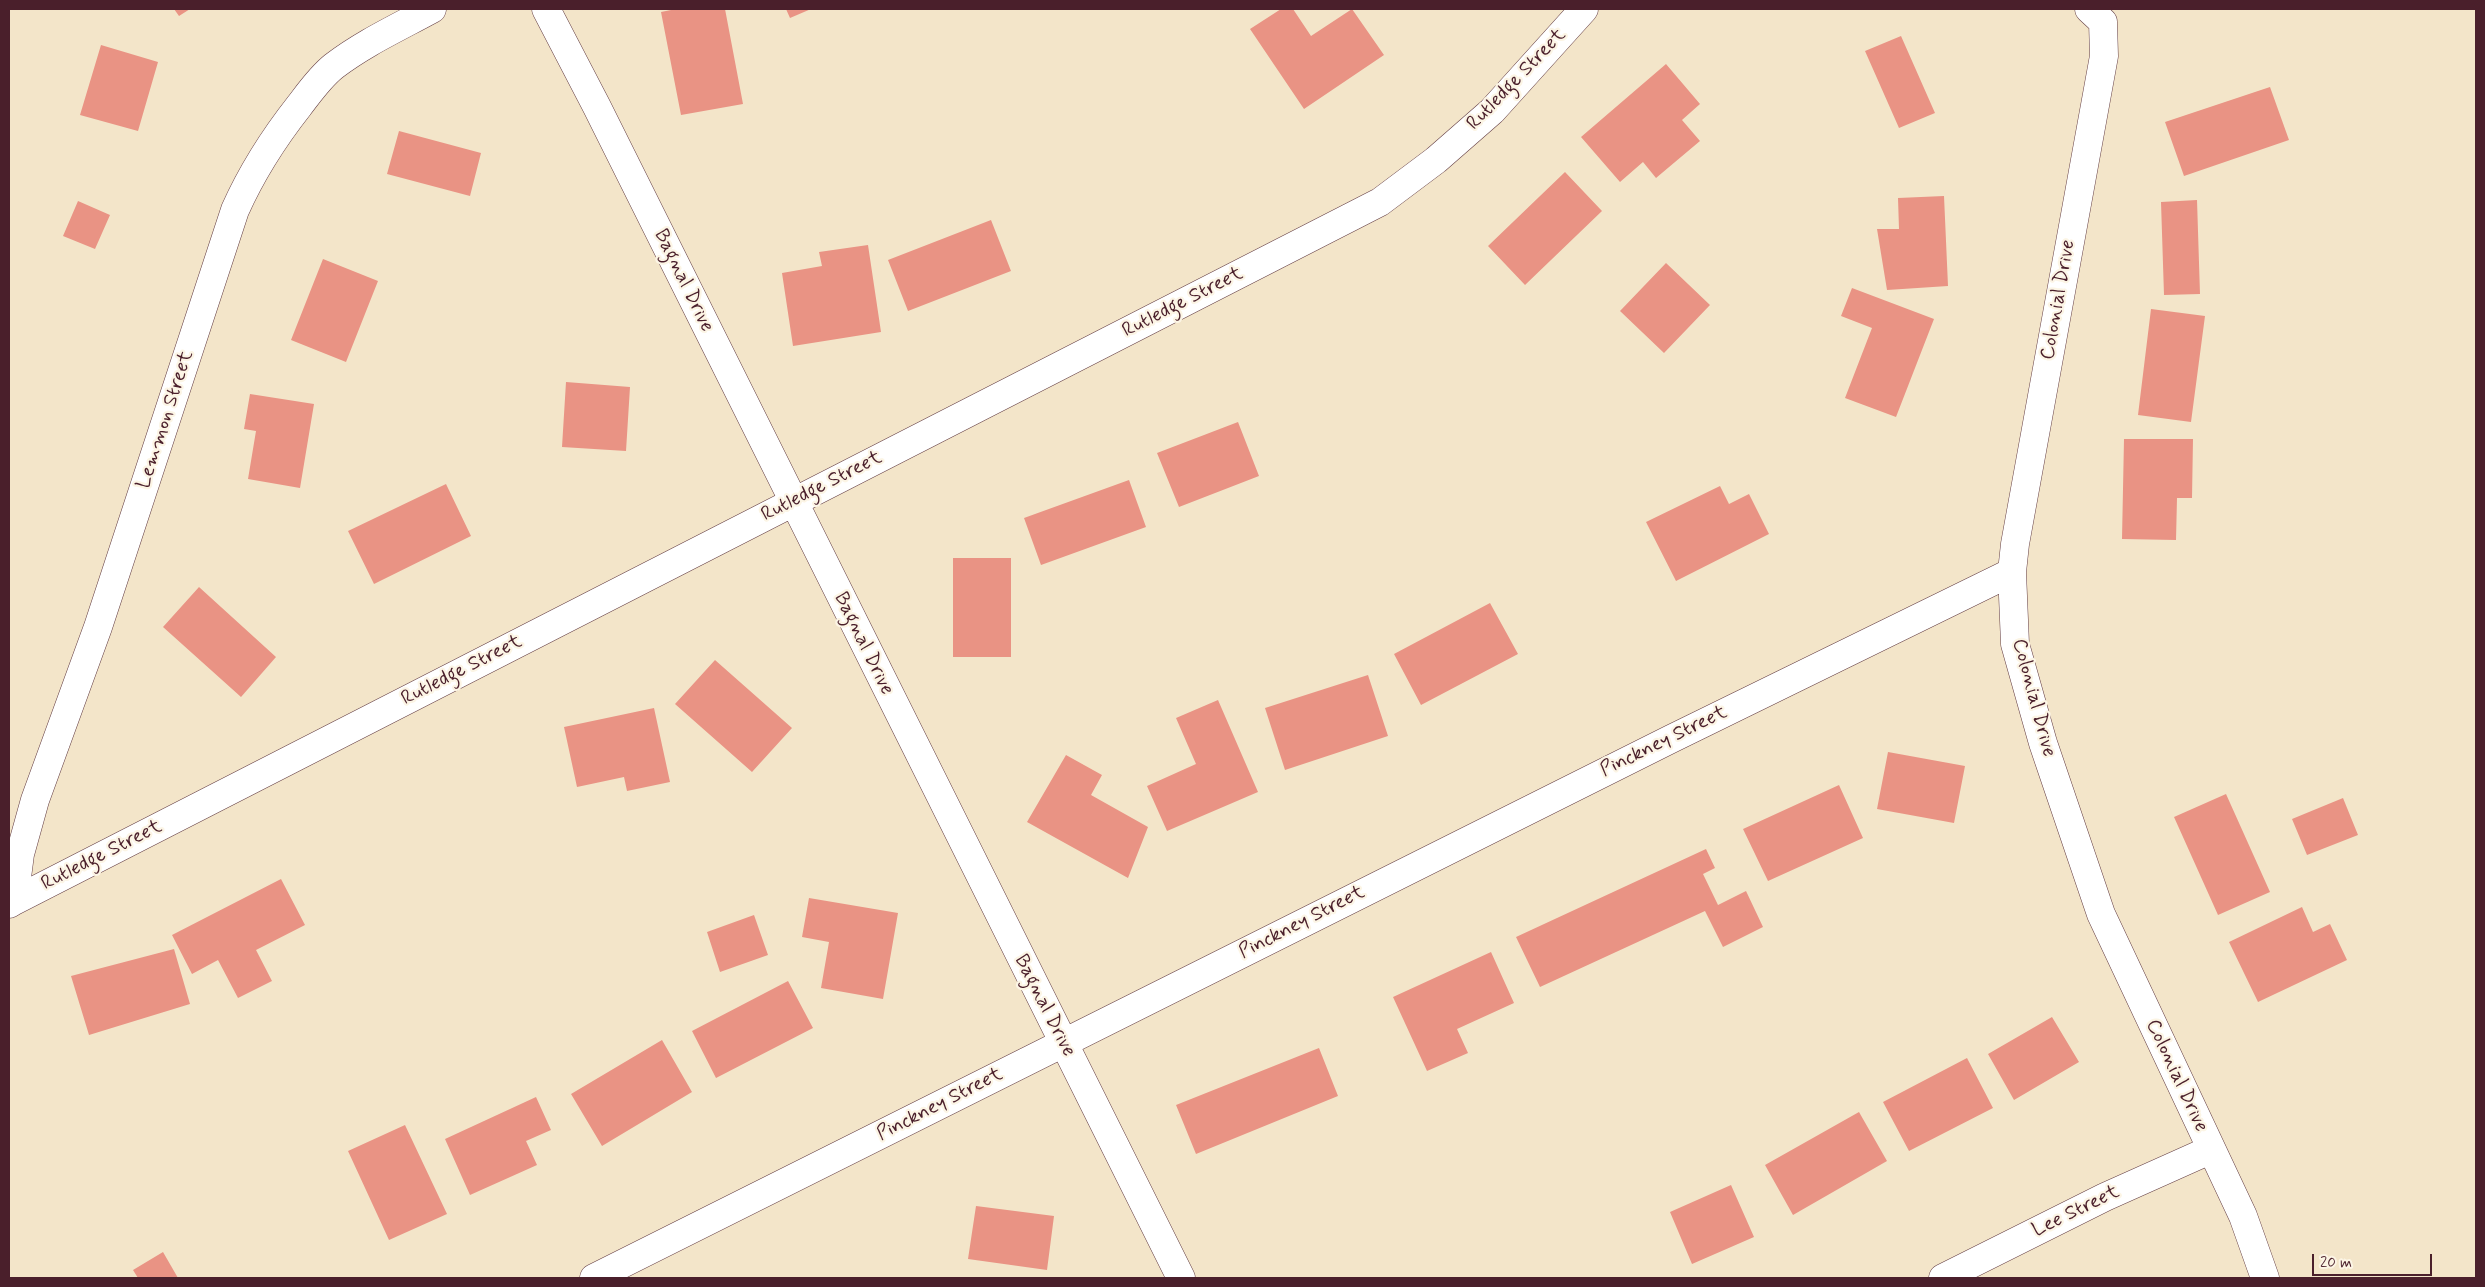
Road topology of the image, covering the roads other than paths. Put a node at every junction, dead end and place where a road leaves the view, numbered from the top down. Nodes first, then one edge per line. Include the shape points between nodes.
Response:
1 (432, 9) edge
2 (546, 9) edge
3 (1584, 9) edge
4 (2096, 16) edge
5 (793, 502) junction
6 (2012, 572) junction
7 (11, 902) edge
8 (1063, 1044) junction
9 (2210, 1150) junction
10 (594, 1278) edge
11 (1181, 1278) edge
12 (1943, 1278) edge
13 (2265, 1278) edge

1 - 7 street, Lemmon Street via 371,41 332,68 276,136 250,177 235,210 98,628 35,800
2 - 5 street, Bagnal Drive
3 - 5 street, Rutledge Street via 1492,110 1436,160 1380,202
4 - 6 street, Colonial Drive via 2104,56
5 - 7 street, Rutledge Street
5 - 8 street, Bagnal Drive
6 - 8 street, Pinckney Street
6 - 9 street, Colonial Drive via 2015,644 2023,676 2101,914
8 - 10 street, Pinckney Street
8 - 11 street, Bagnal Drive
9 - 12 street, Lee Street via 2105,1197
9 - 13 street, Colonial Drive via 2243,1216

